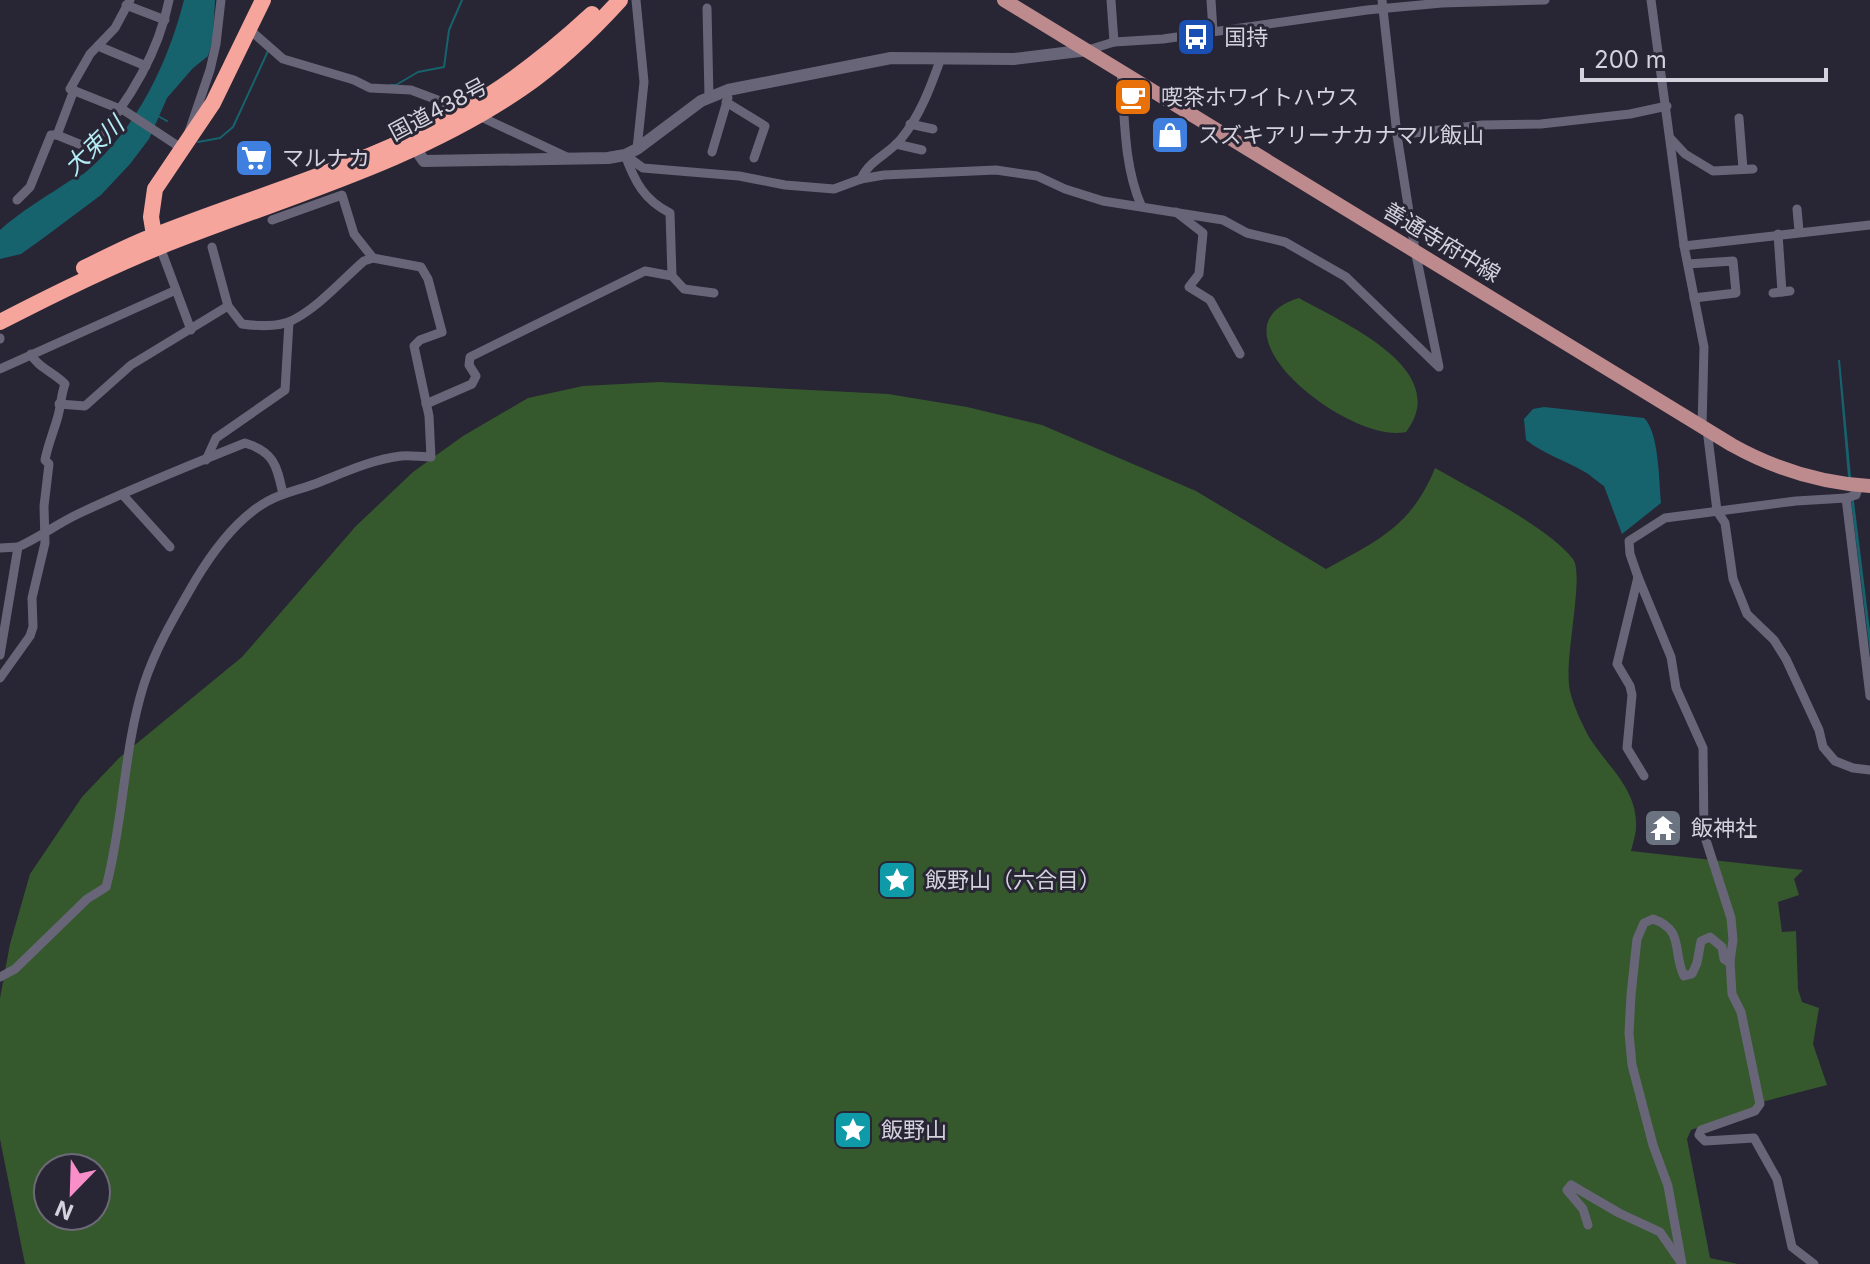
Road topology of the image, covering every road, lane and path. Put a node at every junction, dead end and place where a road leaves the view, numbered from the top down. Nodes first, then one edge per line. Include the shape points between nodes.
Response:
1 (169, 0) edge
2 (221, 0) edge
3 (263, 0) edge
4 (607, 0) edge
5 (620, 0) edge
6 (636, 0) edge
7 (1004, 0) edge
8 (1111, 0) edge
9 (1211, 0) edge
10 (1545, 0) edge
11 (1651, 0) edge
12 (128, 2) edge
13 (1383, 4) edge
14 (707, 8) dead end
15 (165, 20) junction
16 (250, 30) junction
17 (1213, 31) junction
18 (1114, 42) junction
19 (98, 46) junction
20 (1088, 50) junction
21 (941, 58) junction
22 (146, 66) junction
23 (1121, 71) junction
24 (74, 90) junction
25 (728, 96) junction
26 (709, 97) junction
27 (1667, 106) junction
28 (123, 110) junction
29 (472, 113) junction
30 (1739, 118) dead end
31 (910, 124) junction
32 (933, 129) dead end
33 (57, 135) junction
34 (1397, 135) junction
35 (1671, 139) junction
36 (412, 144) junction
37 (896, 144) junction
38 (183, 148) junction
39 (922, 150) dead end
40 (631, 152) junction
41 (712, 152) dead end
42 (754, 158) dead end
43 (570, 159) junction
44 (861, 179) junction
45 (300, 196) junction
46 (17, 200) dead end
47 (1141, 205) junction
48 (1797, 209) dead end
49 (1176, 212) junction
50 (272, 220) dead end
51 (1870, 225) edge
52 (1799, 231) junction
53 (1778, 234) junction
54 (157, 241) junction
55 (1684, 246) junction
56 (212, 247) dead end
57 (1415, 250) junction
58 (373, 258) junction
59 (1688, 264) junction
60 (672, 276) junction
61 (176, 290) junction
62 (1782, 292) dead end
63 (714, 293) dead end
64 (1694, 298) junction
65 (228, 306) junction
66 (0, 310) edge
67 (0, 322) edge
68 (289, 322) junction
69 (191, 330) junction
70 (31, 354) junction
71 (1240, 354) dead end
72 (0, 369) edge
73 (59, 404) junction
74 (426, 404) junction
75 (1704, 428) junction
76 (206, 460) junction
77 (1864, 486) edge
78 (122, 494) junction
79 (283, 494) junction
80 (1846, 498) junction
81 (1717, 511) junction
82 (44, 535) junction
83 (18, 547) junction
84 (170, 547) dead end
85 (0, 548) edge
86 (1638, 577) junction
87 (2, 633) edge
88 (0, 655) edge
89 (0, 678) edge
90 (1870, 696) edge
91 (1870, 770) edge
92 (1644, 776) dead end
93 (1730, 961) junction
94 (0, 977) edge
95 (1588, 1225) dead end
96 (1682, 1264) edge
97 (1814, 1264) edge

1 - 15 street
2 - 38 street via 210,70
3 - 16 highway
4 - 29 highway, 国道438号
5 - 29 highway, 国道438号 via 579,43 522,88
6 - 40 street via 644,82
7 - 20 main road, 善通寺府中線
8 - 18 street
9 - 17 street
10 - 13 street
11 - 27 street
12 - 15 street
12 - 19 street
13 - 17 street
13 - 34 street
14 - 26 street
15 - 22 street
16 - 29 street via 283,59 370,88 411,90
16 - 38 highway via 218,95
17 - 18 street
18 - 20 street
19 - 22 street
19 - 24 street via 70,89
20 - 21 street via 1014,59
20 - 23 main road, 善通寺府中線
21 - 25 street via 891,58
21 - 31 street
22 - 28 street
23 - 47 street via 1126,139
23 - 57 main road, 善通寺府中線
24 - 28 street
24 - 33 street
25 - 26 street
25 - 41 street
25 - 42 street via 765,126
26 - 40 street
27 - 34 street via 1541,124
27 - 35 street
28 - 33 street via 89,148
28 - 38 street
29 - 36 highway, 国道438号
29 - 43 street
30 - 35 street via 1748,169 1713,171
31 - 32 street
31 - 37 street
33 - 46 street via 51,135 30,187
34 - 57 street
35 - 55 street
36 - 43 street via 424,161
36 - 45 highway, 国道438号
37 - 39 street
37 - 44 street via 865,169
38 - 54 highway via 155,189 151,217
40 - 43 street
40 - 44 street via 643,168 810,188 834,189
40 - 60 street via 641,192 670,213
44 - 47 street via 996,170 1037,176 1103,201
45 - 50 street
45 - 54 highway, 国道438号
45 - 58 street via 342,195 354,234
47 - 49 street
48 - 52 street
49 - 57 street via 1223,220 1247,233 1285,242 1329,266 1439,367
49 - 71 street via 1203,233 1199,274 1189,287 1210,300
51 - 52 street
52 - 53 street
53 - 55 street
53 - 62 street
54 - 61 street
54 - 66 highway, 国道438号
54 - 67 highway, 国道438号
55 - 59 street
56 - 65 street
57 - 75 main road, 善通寺府中線
58 - 68 street
58 - 74 street via 421,267 428,279 442,332 414,346
59 - 64 street
59 - 64 street via 1733,261 1736,293
60 - 63 street via 684,289
60 - 74 street via 645,271 470,357 476,376 472,384
61 - 69 street
61 - 70 street
64 - 75 street via 1704,347
65 - 68 street via 242,324
65 - 69 street
68 - 76 street via 285,390 216,438
69 - 73 street via 131,365 85,406
70 - 72 street
70 - 73 street via 65,384
73 - 82 street via 45,460 49,464
74 - 79 street via 431,457 392,458
75 - 77 main road, 善通寺府中線 via 1785,470
75 - 81 street
76 - 78 street
76 - 79 street via 245,443 259,447 275,464
77 - 80 street
78 - 82 street
78 - 84 street
79 - 94 street via 243,519 223,541 169,626 140,698 106,887
80 - 81 street
80 - 90 street
81 - 86 street via 1658,520 1629,541
81 - 91 street via 1725,523 1733,579 1747,614 1786,659 1823,747 1835,761
82 - 83 street
82 - 89 street via 32,598 33,627
83 - 85 street
83 - 87 street
86 - 92 street via 1617,664 1632,695 1627,748
86 - 93 street via 1703,748 1704,834 1731,918
87 - 88 street
93 - 96 street via 1710,937 1701,941 1692,974 1684,976 1677,941 1664,923 1644,923 1637,939 1629,1033 1632,1065 1668,1186
93 - 97 street via 1732,994 1741,1012 1760,1104 1699,1135 1705,1141 1754,1138 1777,1179 1792,1247
95 - 96 street via 1567,1190 1571,1185 1660,1232

